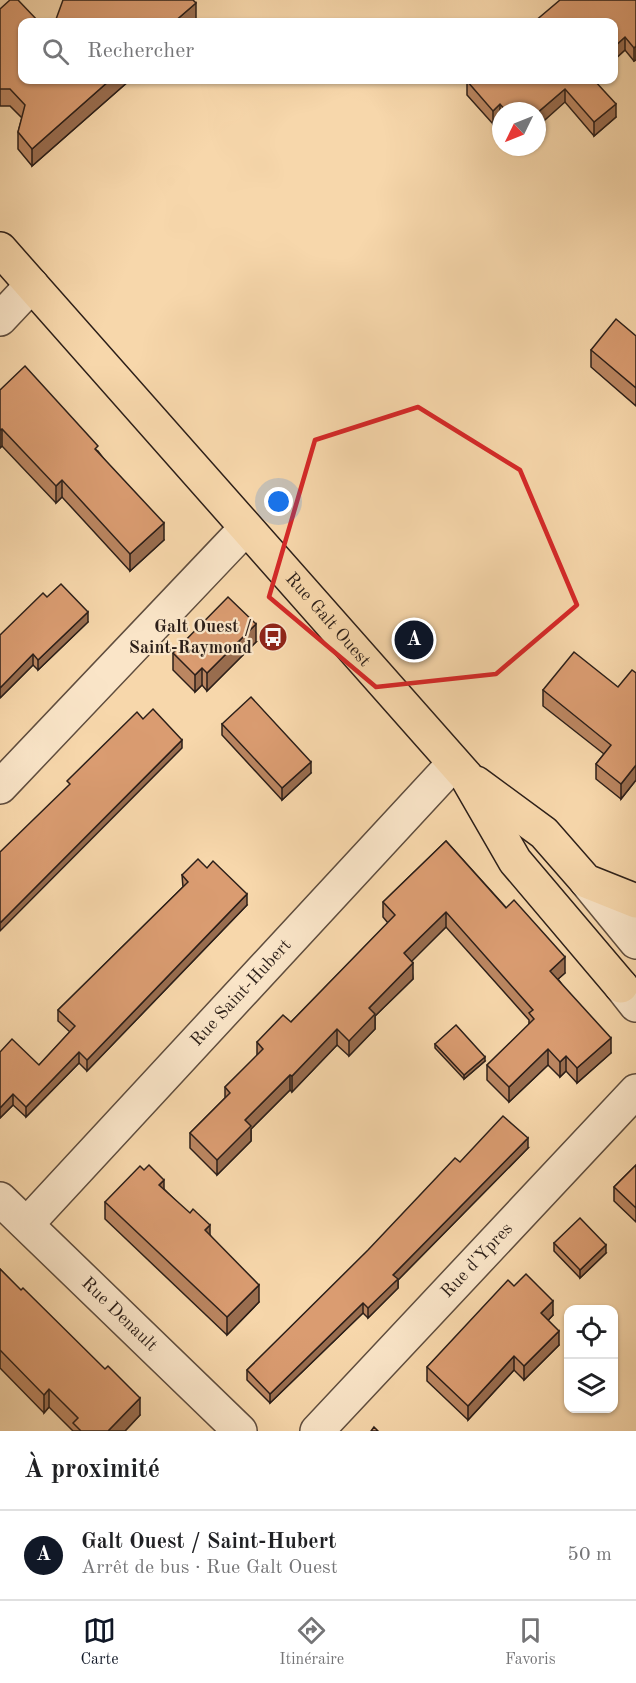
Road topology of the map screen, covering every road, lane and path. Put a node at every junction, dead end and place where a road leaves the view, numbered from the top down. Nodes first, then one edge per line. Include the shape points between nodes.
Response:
1 (0, 249) edge
2 (32, 285) junction
3 (0, 319) edge
4 (245, 529) junction
5 (460, 769) junction
6 (0, 787) edge
7 (586, 881) junction
8 (636, 901) edge
9 (636, 942) edge
10 (632, 986) edge
11 (636, 1091) edge
12 (0, 1199) edge
13 (27, 1224) junction
14 (240, 1431) edge
15 (317, 1431) edge

1 - 2 main road, Rue Galt Ouest
2 - 3 street
2 - 4 main road, Rue Galt Ouest
4 - 5 main road, Rue Galt Ouest
4 - 6 street
5 - 7 main road via 544,833
5 - 10 main road, Rue Galt Ouest via 515,861
5 - 13 street, Rue Saint-Hubert
7 - 8 main road
7 - 9 street
11 - 15 street, Rue d'Ypres
12 - 13 street, Rue Denault
13 - 14 street, Rue Denault

